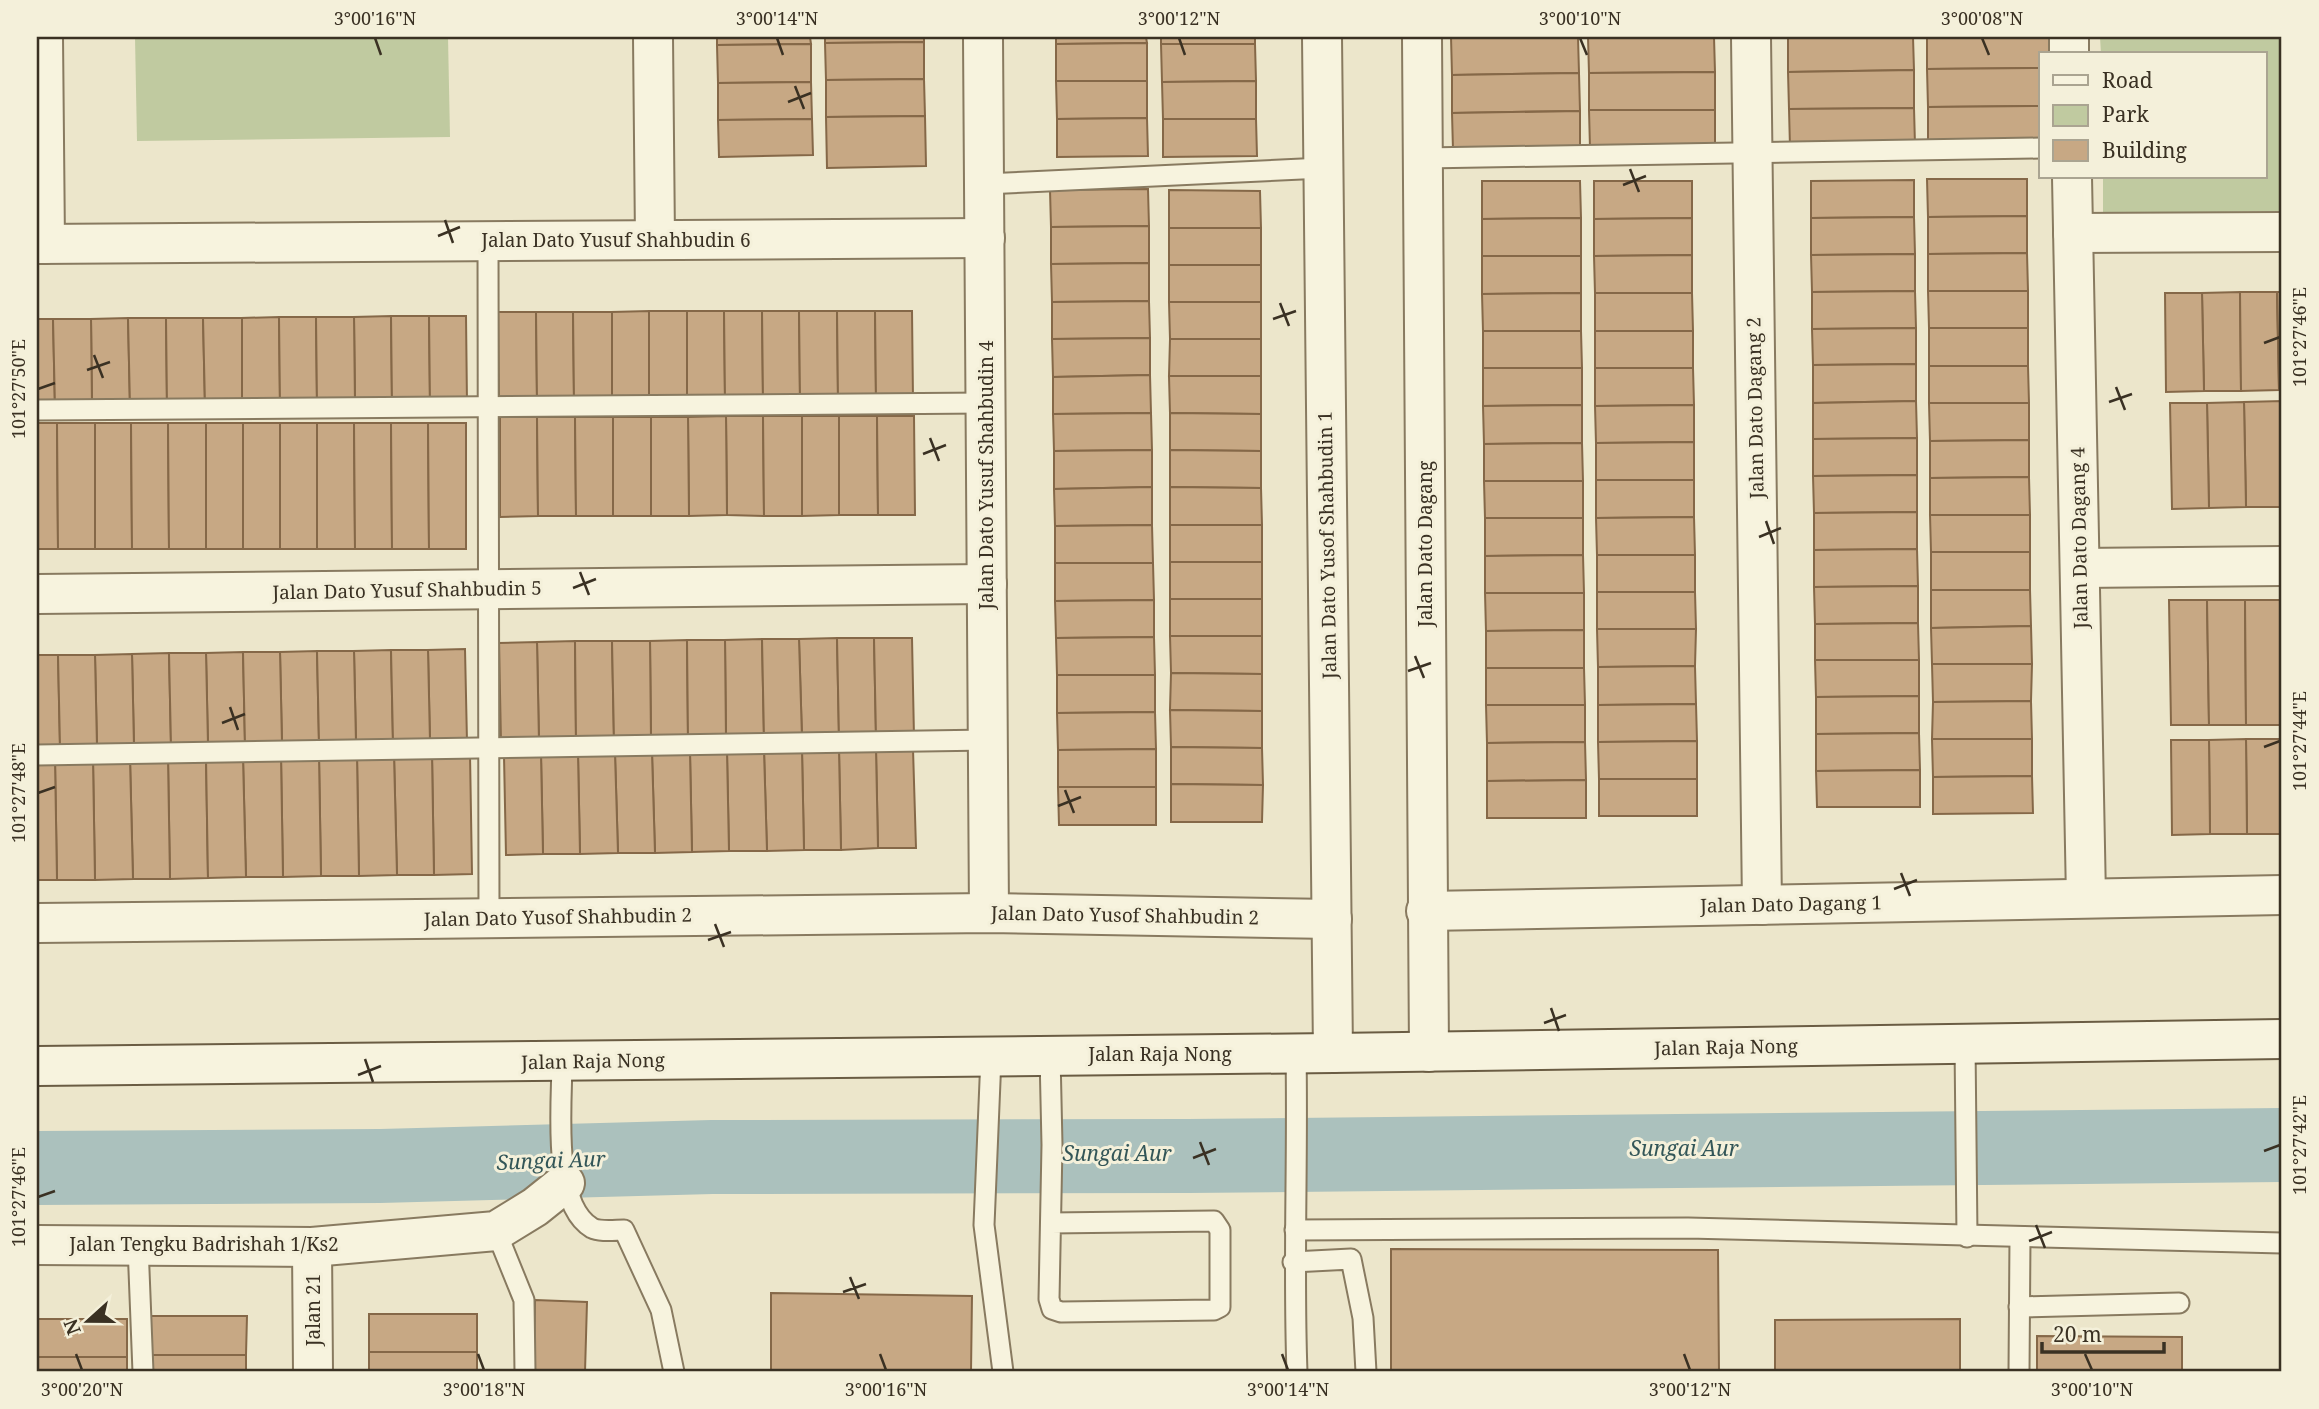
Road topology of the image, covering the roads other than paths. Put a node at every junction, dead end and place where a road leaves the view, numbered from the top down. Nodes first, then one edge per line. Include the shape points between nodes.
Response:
1 (43, 37) edge
2 (653, 37) edge
3 (983, 37) edge
4 (1322, 37) edge
5 (1422, 37) edge
6 (1751, 37) edge
7 (2039, 148) edge
8 (1752, 152) junction
9 (1423, 158) junction
10 (1323, 168) junction
11 (2072, 178) edge
12 (984, 184) junction
13 (2282, 232) edge
14 (2073, 233) junction
15 (985, 238) junction
16 (655, 240) junction
17 (488, 241) junction
18 (41, 244) edge
19 (985, 403) junction
20 (488, 407) junction
21 (37, 411) edge
22 (2282, 566) edge
23 (2080, 569) junction
24 (987, 584) junction
25 (488, 590) junction
26 (37, 594) edge
27 (988, 740) junction
28 (488, 748) junction
29 (37, 755) edge
30 (2282, 894) edge
31 (2086, 898) junction
32 (1762, 905) junction
33 (1426, 911) junction
34 (989, 913) junction
35 (489, 918) junction
36 (1332, 919) junction
37 (37, 923) edge
38 (2282, 1039) edge
39 (1965, 1044) junction
40 (1429, 1052) junction
41 (1296, 1053) junction
42 (1333, 1054) junction
43 (1049, 1055) junction
44 (991, 1057) junction
45 (562, 1061) junction
46 (37, 1066) edge
47 (565, 1183) junction
48 (1051, 1223) junction
49 (1295, 1230) junction
50 (1342, 1230) junction
51 (496, 1231) junction
52 (1967, 1237) junction
53 (2020, 1238) junction
54 (2282, 1243) edge
55 (37, 1245) edge
56 (138, 1245) junction
57 (312, 1247) junction
58 (1351, 1259) junction
59 (1293, 1262) junction
60 (2179, 1303) dead end
61 (2020, 1307) junction
62 (143, 1372) edge
63 (313, 1372) edge
64 (525, 1372) edge
65 (674, 1372) edge
66 (1003, 1372) edge
67 (1297, 1372) edge
68 (1366, 1372) edge
69 (2019, 1372) edge

1 - 18 street
2 - 16 street
3 - 12 street, Jalan Dato Yusuf Shahbudin 4
4 - 10 street, Jalan Dato Yusof Shahbudin 1
5 - 9 street, Jalan Dato Dagang
6 - 8 street, Jalan Dato Dagang 2
7 - 8 lane
8 - 9 lane
8 - 32 street, Jalan Dato Dagang 2
9 - 33 street, Jalan Dato Dagang
10 - 12 lane
10 - 36 street, Jalan Dato Yusof Shahbudin 1
11 - 14 street, Jalan Dato Dagang 4
12 - 15 street, Jalan Dato Yusuf Shahbudin 4
13 - 14 street
14 - 23 street, Jalan Dato Dagang 4
15 - 16 street, Jalan Dato Yusuf Shahbudin 6
15 - 19 street, Jalan Dato Yusuf Shahbudin 4
16 - 17 street, Jalan Dato Yusuf Shahbudin 6
17 - 18 street, Jalan Dato Yusuf Shahbudin 6
17 - 20 lane
19 - 20 lane
19 - 24 street, Jalan Dato Yusuf Shahbudin 4
20 - 21 lane
20 - 25 lane
22 - 23 street
23 - 31 street, Jalan Dato Dagang 4
24 - 25 street, Jalan Dato Yusuf Shahbudin 5
24 - 27 street, Jalan Dato Yusuf Shahbudin 4
25 - 26 street, Jalan Dato Yusuf Shahbudin 5
25 - 28 lane
27 - 28 lane
27 - 34 street, Jalan Dato Yusuf Shahbudin 4
28 - 29 lane
28 - 35 lane
30 - 31 street, Jalan Dato Dagang 1
31 - 32 street, Jalan Dato Dagang 1
32 - 33 street, Jalan Dato Dagang 1
33 - 40 street, Jalan Dato Dagang
34 - 35 street, Jalan Dato Yusof Shahbudin 2
34 - 36 street, Jalan Dato Yusof Shahbudin 2
35 - 37 street, Jalan Dato Yusof Shahbudin 2
36 - 42 street, Jalan Dato Yusof Shahbudin 1
38 - 39 street, Jalan Raja Nong
39 - 40 street, Jalan Raja Nong
39 - 52 lane
40 - 42 street, Jalan Raja Nong
41 - 42 street, Jalan Raja Nong
41 - 43 street, Jalan Raja Nong
41 - 49 lane
43 - 44 street, Jalan Raja Nong
43 - 48 lane
44 - 45 street, Jalan Raja Nong
44 - 66 lane via 984,1225
45 - 46 street, Jalan Raja Nong
45 - 47 lane
47 - 51 street, Jalan Tengku Badrishah 1/Ks2
47 - 65 lane via 578,1217 594,1230 624,1230 661,1310
48 - 48 lane via 1214,1221 1220,1230 1220,1307 1052,1309
49 - 50 lane
49 - 59 lane
50 - 52 lane via 1688,1228
50 - 58 lane
51 - 57 street, Jalan Tengku Badrishah 1/Ks2
51 - 64 lane via 524,1300
52 - 53 lane
53 - 54 lane
53 - 61 lane
55 - 56 street, Jalan Tengku Badrishah 1/Ks2
56 - 57 street, Jalan Tengku Badrishah 1/Ks2
56 - 62 lane
57 - 63 street, Jalan 21
58 - 59 lane
58 - 68 lane via 1363,1318
59 - 67 lane
60 - 61 lane
61 - 69 lane

